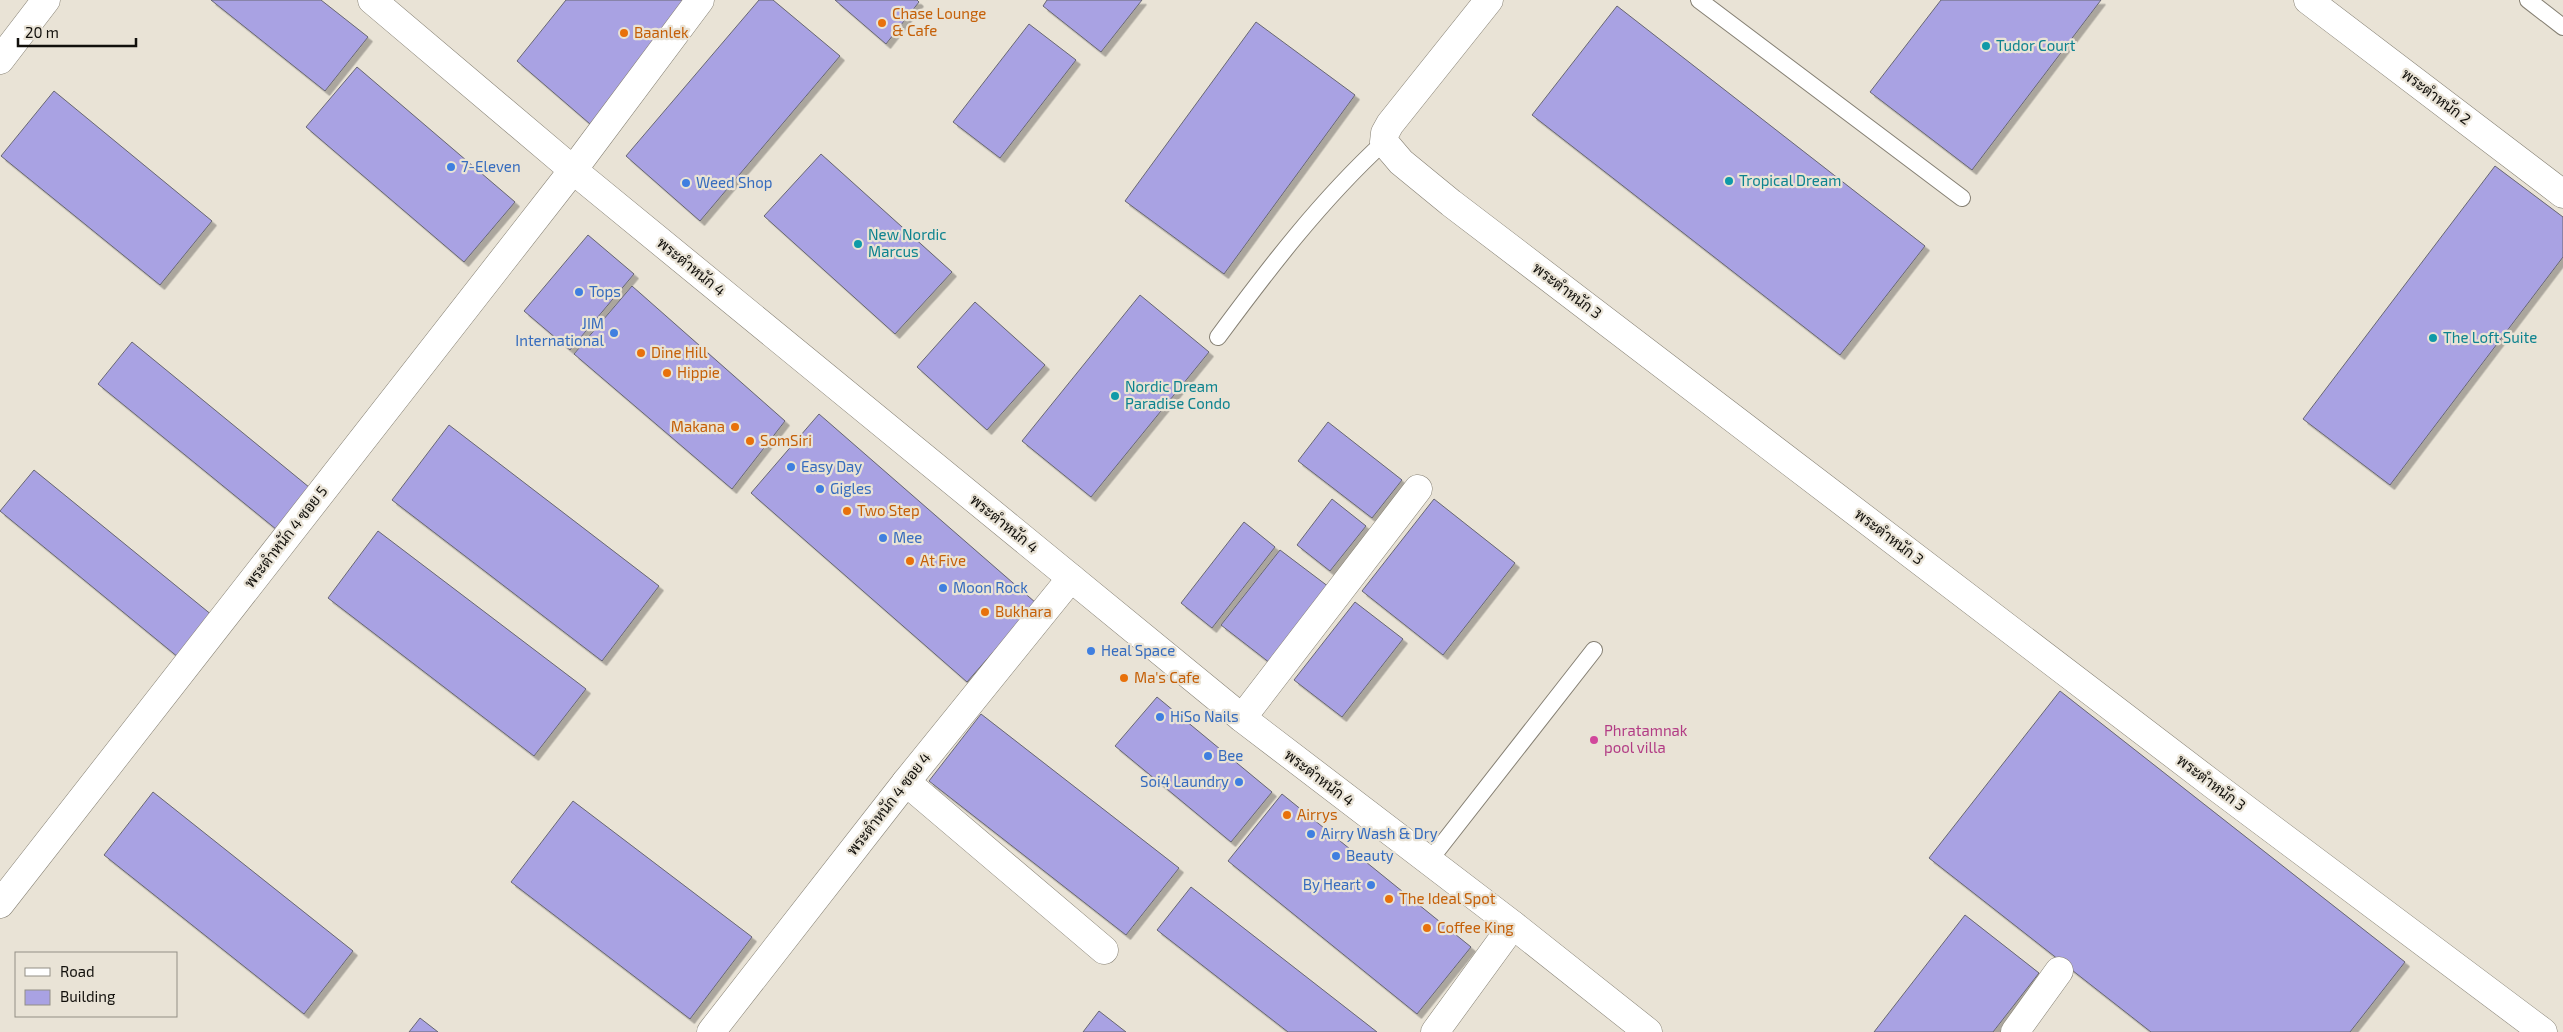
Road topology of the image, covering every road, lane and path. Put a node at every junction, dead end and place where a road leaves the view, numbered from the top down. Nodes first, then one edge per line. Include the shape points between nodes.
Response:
1 (46, 0) edge
2 (372, 0) edge
3 (700, 0) edge
4 (1489, 0) edge
5 (1699, 0) edge
6 (2308, 0) edge
7 (2528, 0) edge
8 (2563, 27) edge
9 (0, 60) edge
10 (1384, 142) junction
11 (573, 170) junction
12 (2563, 194) edge
13 (1962, 198) dead end
14 (1218, 337) dead end
15 (1418, 489) dead end
16 (1071, 578) junction
17 (1594, 650) dead end
18 (1242, 718) junction
19 (906, 782) junction
20 (1428, 861) junction
21 (0, 904) edge
22 (1513, 925) junction
23 (1104, 950) dead end
24 (2059, 971) dead end
25 (711, 1032) edge
26 (1435, 1032) edge
27 (1648, 1032) edge
28 (2015, 1032) edge
29 (2543, 1032) edge

1 - 9 street
2 - 11 street, พระตำหนัก 4
3 - 11 street, พระตำหนัก 4 ซอย 5
4 - 10 street via 1390,124
5 - 13 lane
6 - 12 street, พระตำหนัก 2
7 - 8 lane
10 - 14 lane via 1346,178 1301,230
10 - 29 street, พระตำหนัก 3 via 1401,162 1451,203 2214,786
11 - 16 street, พระตำหนัก 4
11 - 21 street, พระตำหนัก 4 ซอย 5
15 - 18 street
16 - 18 street, พระตำหนัก 4
16 - 19 street, พระตำหนัก 4 ซอย 4
17 - 20 lane
18 - 20 street, พระตำหนัก 4
19 - 23 street
19 - 25 street, พระตำหนัก 4 ซอย 4
20 - 22 street, พระตำหนัก 4
22 - 26 street
22 - 27 street, พระตำหนัก 4
24 - 28 street

